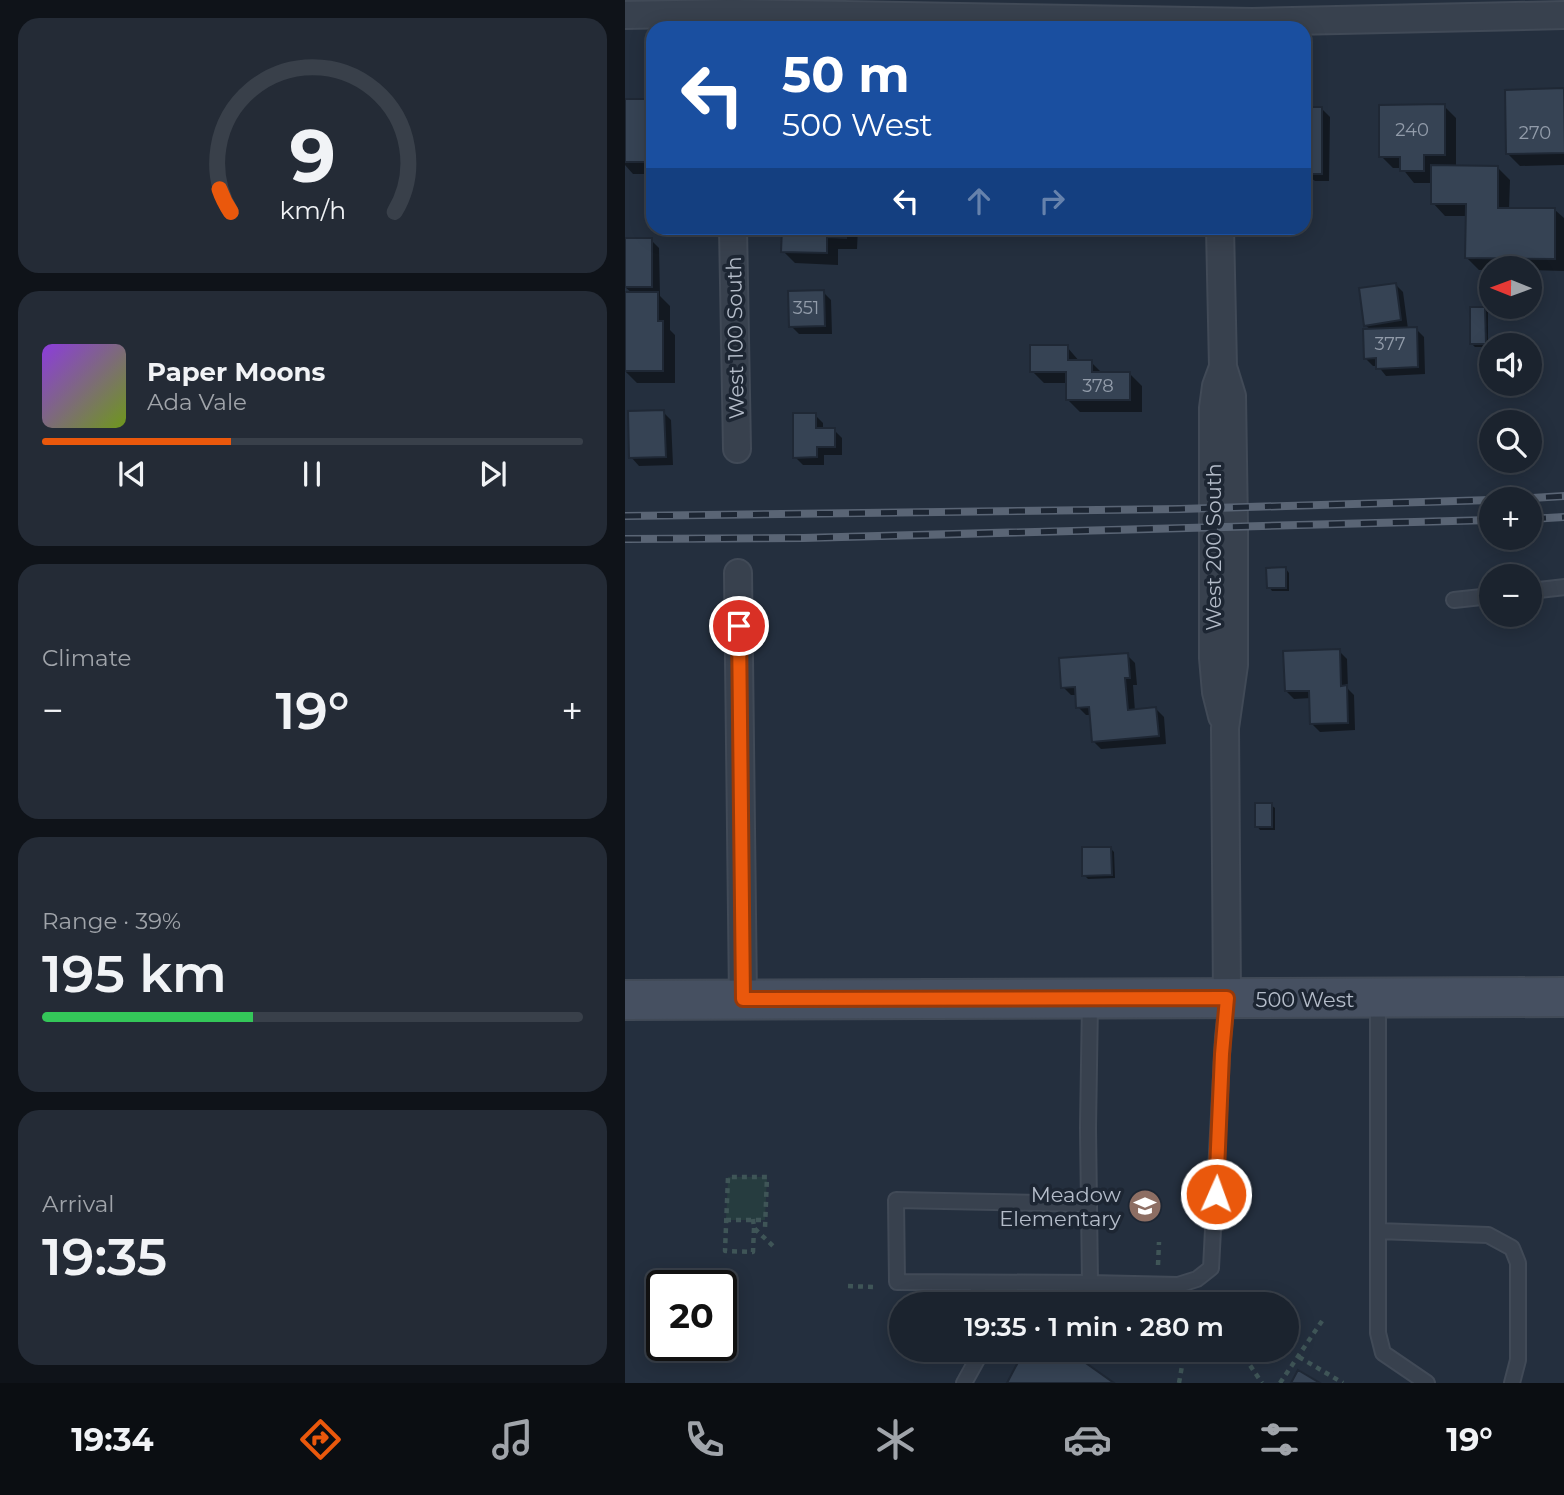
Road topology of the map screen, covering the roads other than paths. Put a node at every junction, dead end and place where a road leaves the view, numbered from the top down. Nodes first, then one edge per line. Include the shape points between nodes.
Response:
1 (729, 14) edge
2 (625, 15) edge
3 (1564, 15) edge
4 (1217, 17) edge
5 (733, 235) edge
6 (1220, 235) edge
7 (737, 449) dead end
8 (738, 573) dead end
9 (1564, 587) edge
10 (1542, 590) edge
11 (1479, 597) edge
12 (1454, 600) dead end
13 (1564, 997) edge
14 (1227, 998) junction
15 (743, 999) junction
16 (1377, 999) junction
17 (625, 1000) edge
18 (1090, 1000) junction
19 (1089, 1204) junction
20 (1378, 1231) junction
21 (978, 1283) junction
22 (1090, 1283) junction
23 (978, 1292) edge
24 (976, 1362) edge
25 (964, 1383) edge
26 (1427, 1383) edge
27 (1512, 1383) edge

1 - 2 street
1 - 4 street
3 - 4 street
5 - 7 street, West 100 South
6 - 14 street, West 200 South via 1223,367 1213,408 1213,645 1215,684 1225,728
8 - 15 street
9 - 10 lane
11 - 12 lane
13 - 16 street, 500 West
14 - 16 street, 500 West
14 - 18 street, 500 West
14 - 22 lane via 1211,1268 1178,1285
15 - 17 street, 500 West
15 - 18 street, 500 West
16 - 20 lane
18 - 19 lane
19 - 21 lane via 896,1200 897,1282
19 - 22 lane
20 - 26 lane via 1378,1333 1383,1353
20 - 27 lane via 1488,1235 1512,1248 1518,1263 1518,1360
21 - 22 lane
21 - 23 lane
24 - 25 lane

